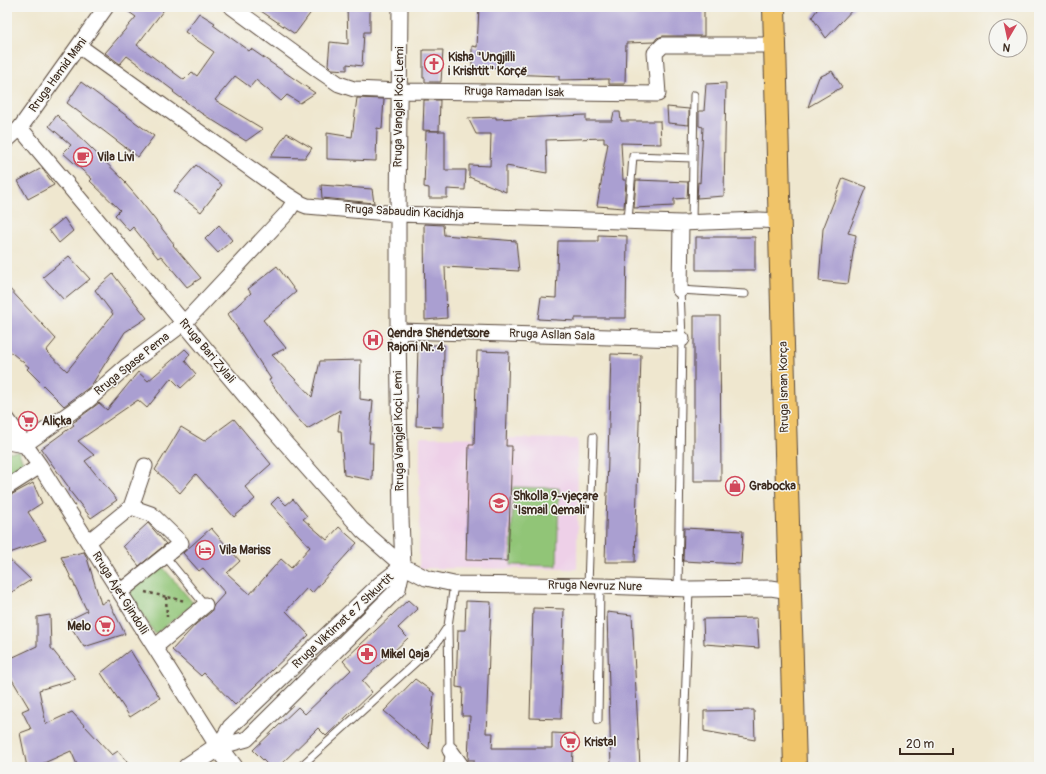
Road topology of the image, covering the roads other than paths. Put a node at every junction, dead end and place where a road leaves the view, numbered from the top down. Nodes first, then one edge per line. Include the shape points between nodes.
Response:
1 (106, 7) edge
2 (232, 7) edge
3 (400, 7) edge
4 (774, 7) edge
5 (775, 45) junction
6 (79, 46) junction
7 (400, 91) junction
8 (694, 95) dead end
9 (20, 128) junction
10 (7, 140) edge
11 (693, 158) junction
12 (295, 201) junction
13 (398, 214) junction
14 (628, 221) junction
15 (780, 221) junction
16 (686, 223) junction
17 (680, 290) junction
18 (746, 294) dead end
19 (184, 323) junction
20 (398, 331) junction
21 (682, 339) junction
22 (7, 419) edge
23 (593, 437) dead end
24 (7, 442) edge
25 (24, 445) junction
26 (40, 466) junction
27 (145, 466) dead end
28 (7, 487) edge
29 (131, 507) junction
30 (88, 542) junction
31 (165, 556) junction
32 (403, 566) junction
33 (454, 584) junction
34 (594, 586) junction
35 (683, 589) junction
36 (122, 590) junction
37 (790, 591) junction
38 (205, 605) joint
39 (448, 626) junction
40 (155, 647) junction
41 (598, 720) dead end
42 (218, 747) junction
43 (450, 750) junction
44 (188, 767) edge
45 (233, 767) edge
46 (300, 767) edge
47 (447, 767) edge
48 (462, 767) edge
49 (683, 767) edge
50 (795, 767) edge

1 - 6 street, Rruga Hamid Mani
2 - 7 street, Rruga Ramadan Isak via 339,84 354,89
3 - 7 street, Rruga Vangjel Koçi Lemi
4 - 5 main road, Rruga Isnan Korça
5 - 7 street, Rruga Ramadan Isak via 663,45 655,53 658,94
5 - 15 main road, Rruga Isnan Korça
6 - 9 street, Rruga Hamid Mani
6 - 12 street, Rruga Sabaudin Kacidhja
7 - 13 street, Rruga Vangjel Koçi Lemi
8 - 11 lane
9 - 10 street, Rruga Hamid Mani
9 - 19 street, Rruga Bari Zylali
11 - 14 lane via 633,156
11 - 16 lane
12 - 13 street, Rruga Sabaudin Kacidhja via 307,206
12 - 19 street, Rruga Spase Pema via 287,213
13 - 14 street, Rruga Sabaudin Kacidhja
13 - 20 street, Rruga Vangjel Koçi Lemi
14 - 16 street, Rruga Sabaudin Kacidhja
15 - 16 street, Rruga Sabaudin Kacidhja
15 - 37 main road, Rruga Isnan Korça
16 - 17 street
17 - 18 lane
17 - 21 lane
19 - 25 street, Rruga Spase Pema via 128,365 87,401
19 - 32 street, Rruga Bari Zylali via 362,530
20 - 21 street, Rruga Asllan Sala
20 - 32 street, Rruga Vangjel Koçi Lemi
21 - 35 lane
22 - 25 street, Rruga Ajet Gjindolli
23 - 34 lane
24 - 25 street
25 - 26 street, Rruga Ajet Gjindolli
26 - 28 street
26 - 30 street, Rruga Ajet Gjindolli
27 - 29 street
29 - 30 street
29 - 31 street via 152,514 181,543
30 - 36 street, Rruga Ajet Gjindolli
31 - 36 street
31 - 38 lane
32 - 33 street, Rruga Nevruz Nure via 426,578
32 - 42 street, Rruga Viktimat e 7 Shkurtit via 380,584 230,727
32 - 42 street, Rruga Viktimat e 7 Shkurtit via 398,589 247,739
33 - 34 street, Rruga Nevruz Nure
33 - 39 lane
34 - 35 street, Rruga Nevruz Nure
34 - 41 lane
35 - 37 street, Rruga Nevruz Nure via 771,588
35 - 49 lane
36 - 40 street, Rruga Ajet Gjindolli
37 - 50 main road, Rruga Isnan Korça
38 - 40 street
39 - 43 lane
39 - 46 lane via 436,644
40 - 42 street, Rruga Ajet Gjindolli
42 - 44 street, Rruga Viktimat e 7 Shkurtit
42 - 45 street, Rruga Ajet Gjindolli
43 - 47 lane
43 - 48 street

